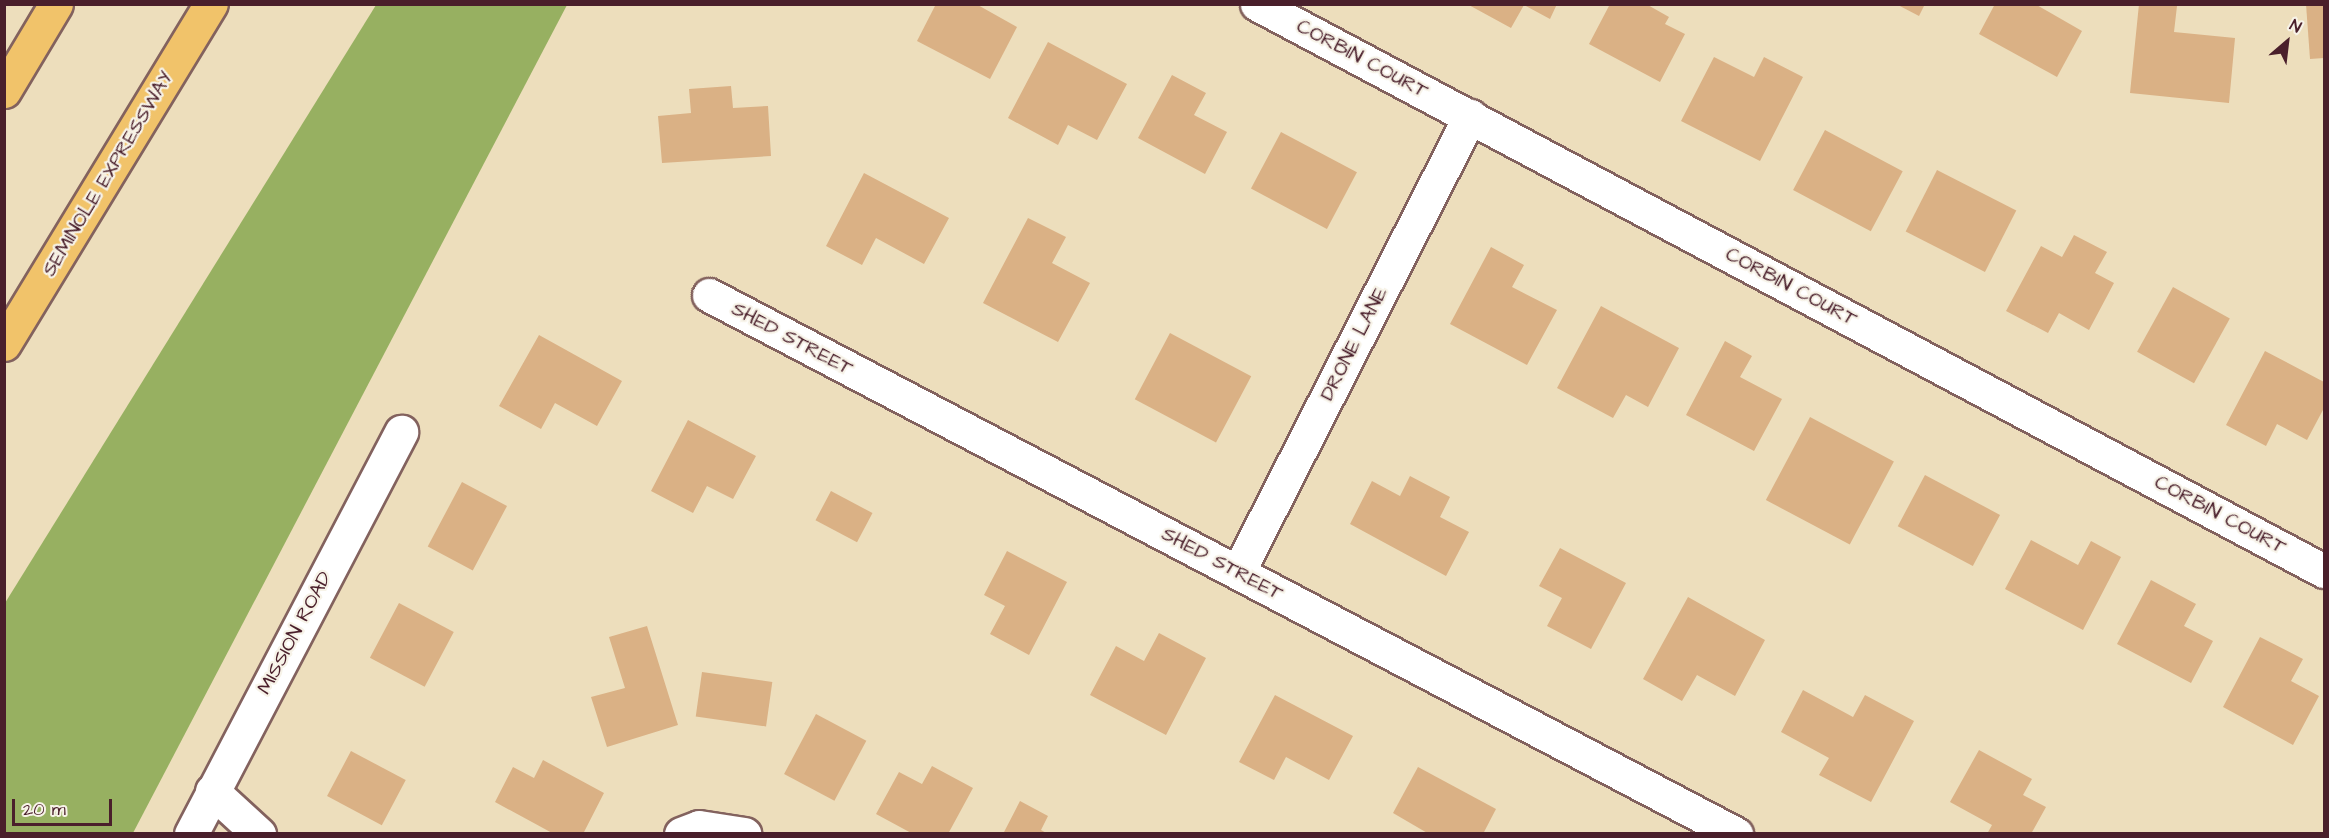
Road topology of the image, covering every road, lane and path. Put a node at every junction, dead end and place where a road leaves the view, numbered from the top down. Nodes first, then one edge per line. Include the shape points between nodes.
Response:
1 (57, 4) edge
2 (212, 4) edge
3 (1257, 4) edge
4 (4, 91) edge
5 (1470, 116) junction
6 (709, 295) dead end
7 (4, 344) edge
8 (401, 432) dead end
9 (2325, 571) edge
10 (1238, 572) junction
11 (212, 791) junction
12 (191, 834) edge
13 (259, 834) edge
14 (681, 834) edge
15 (744, 834) edge
16 (1736, 834) edge

1 - 4 highway
2 - 7 highway, SEMINOLE EXPRESSWAY
3 - 5 street, CORBIN COURT
5 - 9 street, CORBIN COURT
5 - 10 street, DRONE LANE
6 - 10 street, SHED STREET
8 - 11 street, MISSION ROAD
10 - 16 street, SHED STREET
11 - 12 street, MISSION ROAD
11 - 13 street
14 - 15 street via 699,827

